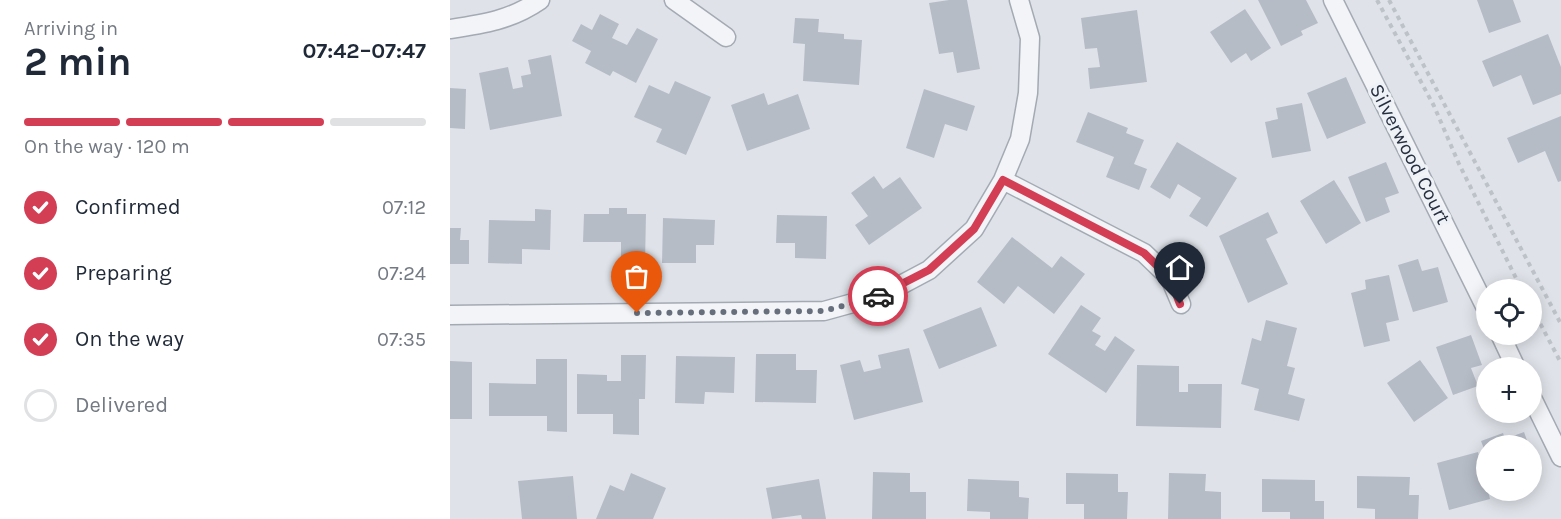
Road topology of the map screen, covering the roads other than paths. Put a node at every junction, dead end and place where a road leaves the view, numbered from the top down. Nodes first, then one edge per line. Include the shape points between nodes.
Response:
1 (540, 0) edge
2 (674, 0) edge
3 (1019, 0) edge
4 (1333, 0) edge
5 (450, 29) edge
6 (726, 37) dead end
7 (1003, 180) junction
8 (1476, 288) edge
9 (1180, 304) dead end
10 (450, 315) edge
11 (1542, 418) edge
12 (1561, 457) edge

1 - 5 street via 521,12 489,23
2 - 6 street
3 - 7 street via 1030,38 1029,93 1020,139
4 - 8 street, Silverwood Court
7 - 9 street via 1144,253 1170,278
7 - 10 street via 974,229 929,270 882,295 824,311
11 - 12 street

